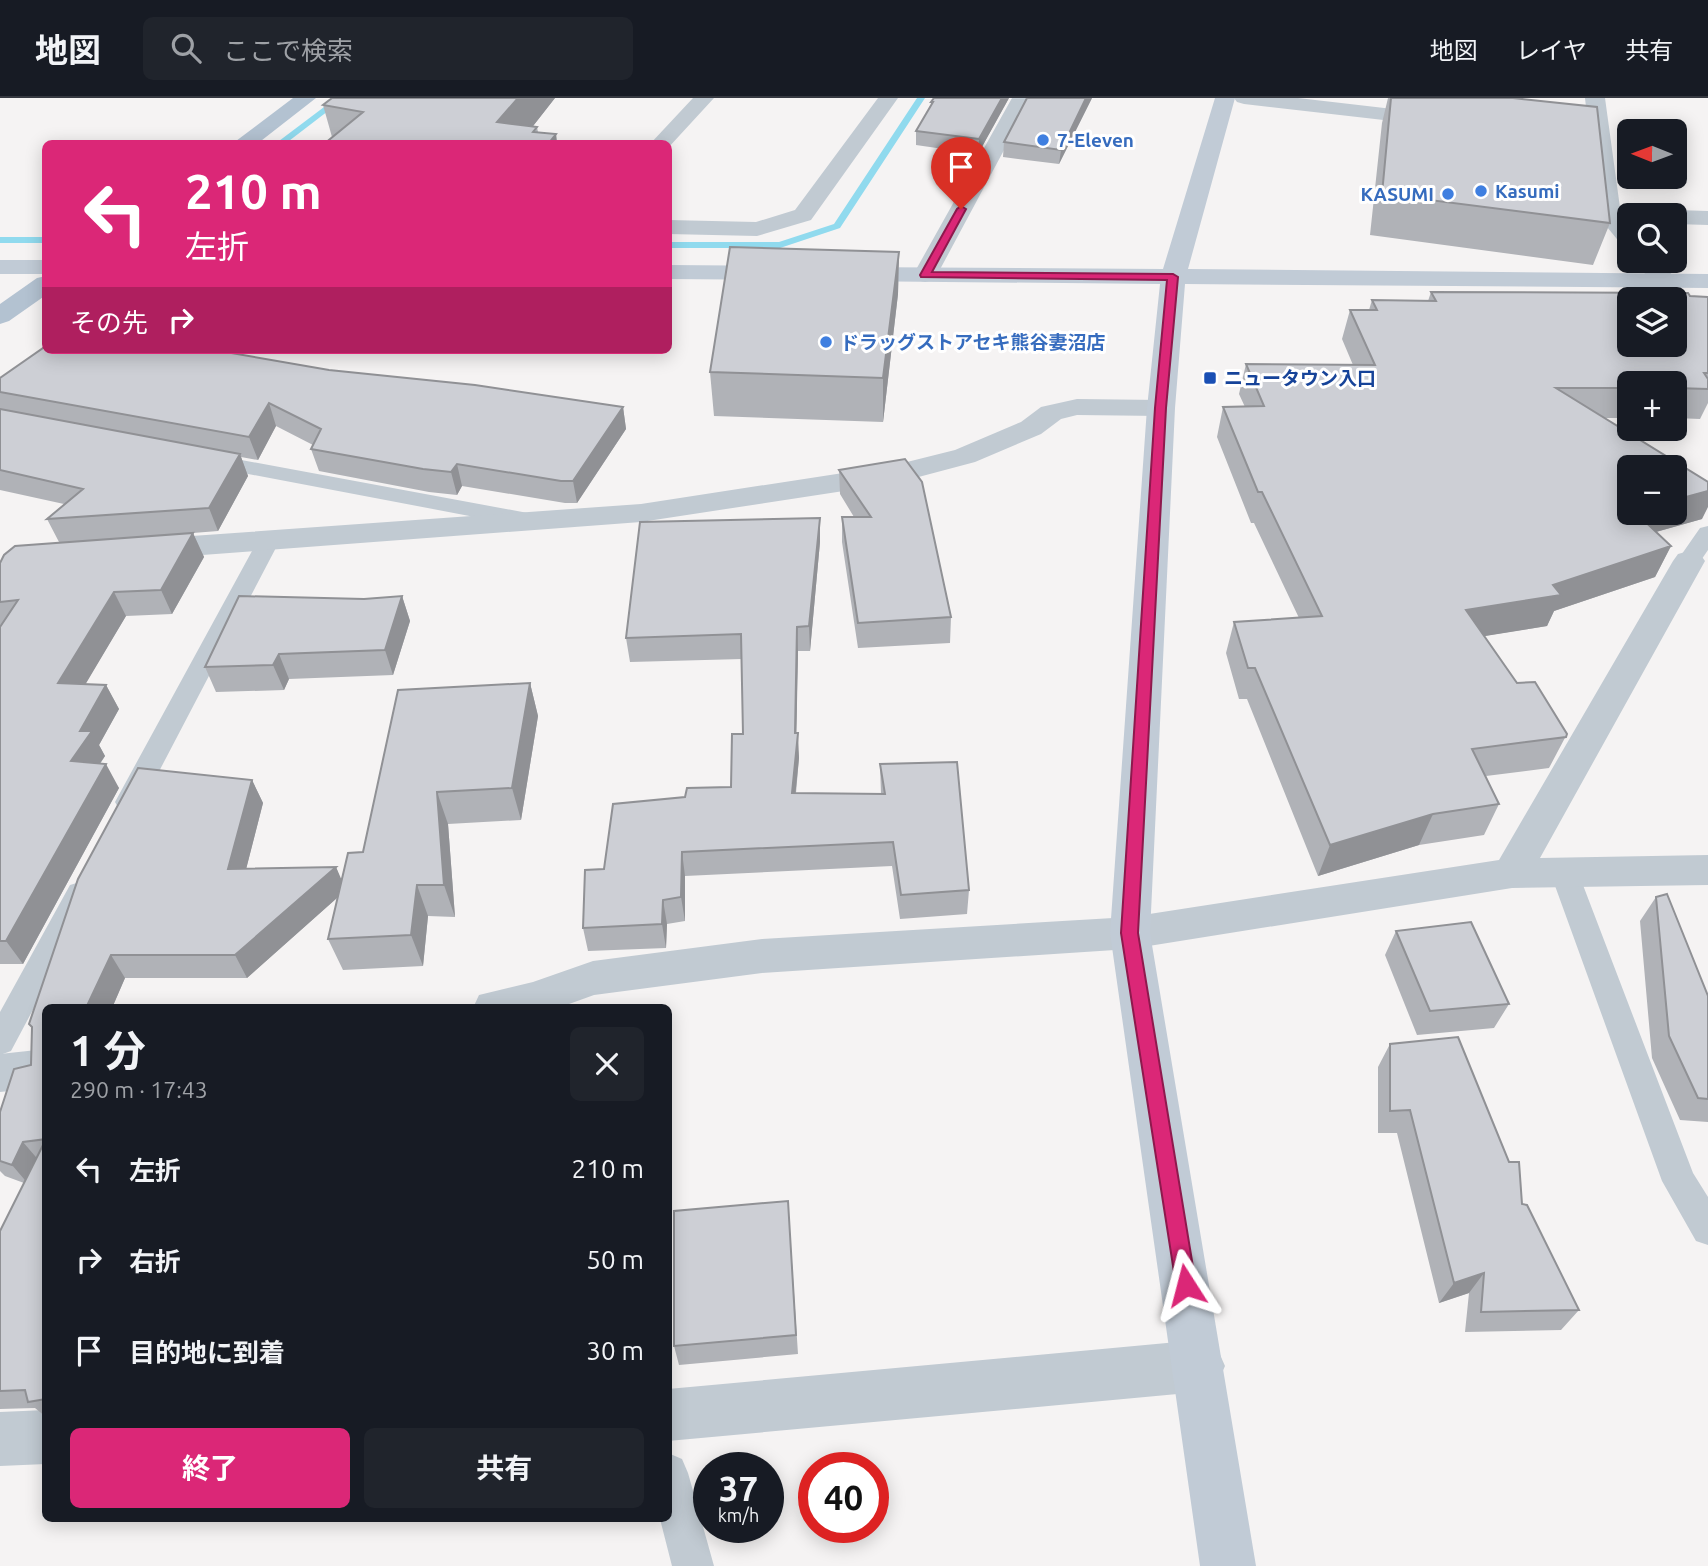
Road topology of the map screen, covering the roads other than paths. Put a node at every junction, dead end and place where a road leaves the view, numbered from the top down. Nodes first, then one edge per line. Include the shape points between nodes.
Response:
1 (306, 98) edge
2 (704, 98) edge
3 (888, 98) edge
4 (1022, 98) edge
5 (1225, 98) edge
6 (1244, 98) edge
7 (1595, 98) edge
8 (1425, 108) edge
9 (1451, 121) edge
10 (1571, 135) edge
11 (1598, 137) junction
12 (248, 140) edge
13 (664, 140) edge
14 (1617, 208) edge
15 (1687, 217) edge
16 (1708, 218) edge
17 (672, 227) edge
18 (0, 267) edge
19 (42, 267) edge
20 (672, 272) edge
21 (1658, 273) edge
22 (925, 275) junction
23 (1173, 277) junction
24 (1665, 281) junction
25 (1708, 281) edge
26 (42, 286) edge
27 (0, 316) edge
28 (1161, 408) junction
29 (191, 456) edge
30 (534, 521) junction
31 (268, 542) junction
32 (1699, 547) edge
33 (121, 551) edge
34 (118, 822) edge
35 (1708, 870) edge
36 (92, 871) edge
37 (1564, 872) junction
38 (1513, 873) junction
39 (1130, 933) junction
40 (524, 1004) edge
41 (0, 1042) edge
42 (42, 1068) edge
43 (0, 1073) edge
44 (1708, 1229) edge
45 (1199, 1366) junction
46 (672, 1415) edge
47 (42, 1437) edge
48 (0, 1439) edge
49 (672, 1488) edge
50 (693, 1566) edge
51 (1228, 1566) edge

1 - 12 main road
2 - 13 street
3 - 17 street via 803,215 757,229
4 - 22 street
5 - 23 street
6 - 8 street
7 - 11 street
8 - 9 street
10 - 11 street
11 - 14 street
15 - 16 street
18 - 19 street
20 - 22 street
21 - 24 street
22 - 23 street
23 - 24 street
23 - 28 street
24 - 25 street
26 - 27 main road
28 - 30 street via 1077,407 1051,413 1031,428 965,456 896,474 636,514
28 - 39 street
29 - 30 lane
30 - 31 street
31 - 33 street
31 - 34 lane
32 - 38 street
35 - 37 street
36 - 41 lane
37 - 38 street
37 - 44 lane via 1679,1181
38 - 39 street
39 - 40 street via 762,956 593,978
39 - 45 street
42 - 43 street
45 - 46 street
45 - 51 street
47 - 48 street
49 - 50 lane

